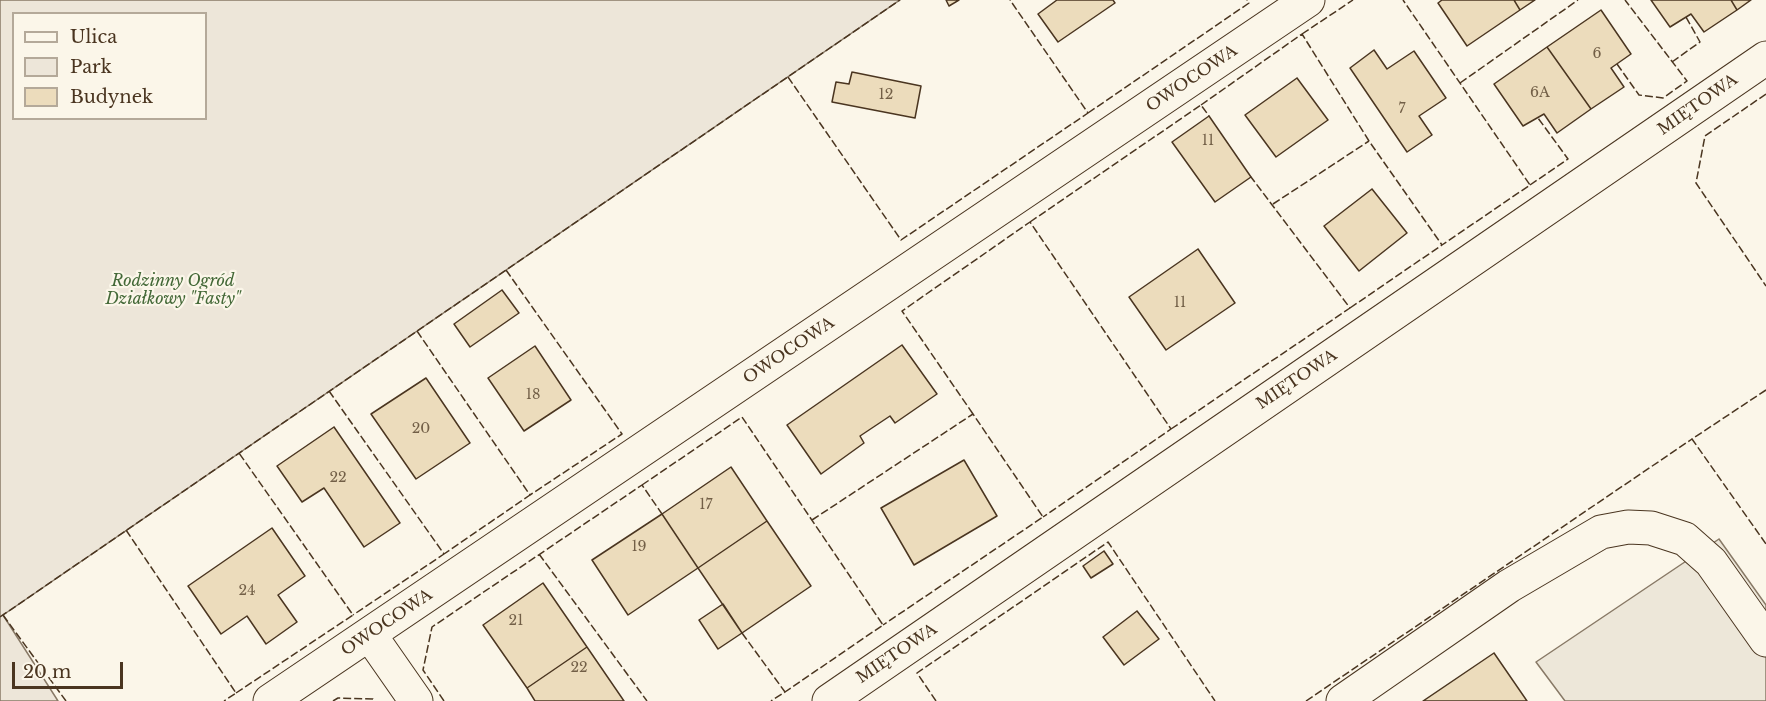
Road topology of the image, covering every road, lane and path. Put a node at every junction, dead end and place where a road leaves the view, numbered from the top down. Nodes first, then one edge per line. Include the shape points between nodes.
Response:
1 (1308, 0) edge
2 (1766, 58) edge
3 (370, 634) junction
4 (1766, 640) edge
5 (270, 701) edge
6 (416, 701) edge
7 (829, 701) edge
8 (1343, 701) edge

1 - 3 street, OWOCOWA
2 - 7 street, MIĘTOWA
3 - 5 street, OWOCOWA
3 - 6 street
4 - 8 street via 1711,562 1685,539 1652,528 1628,526 1601,532 1509,586

